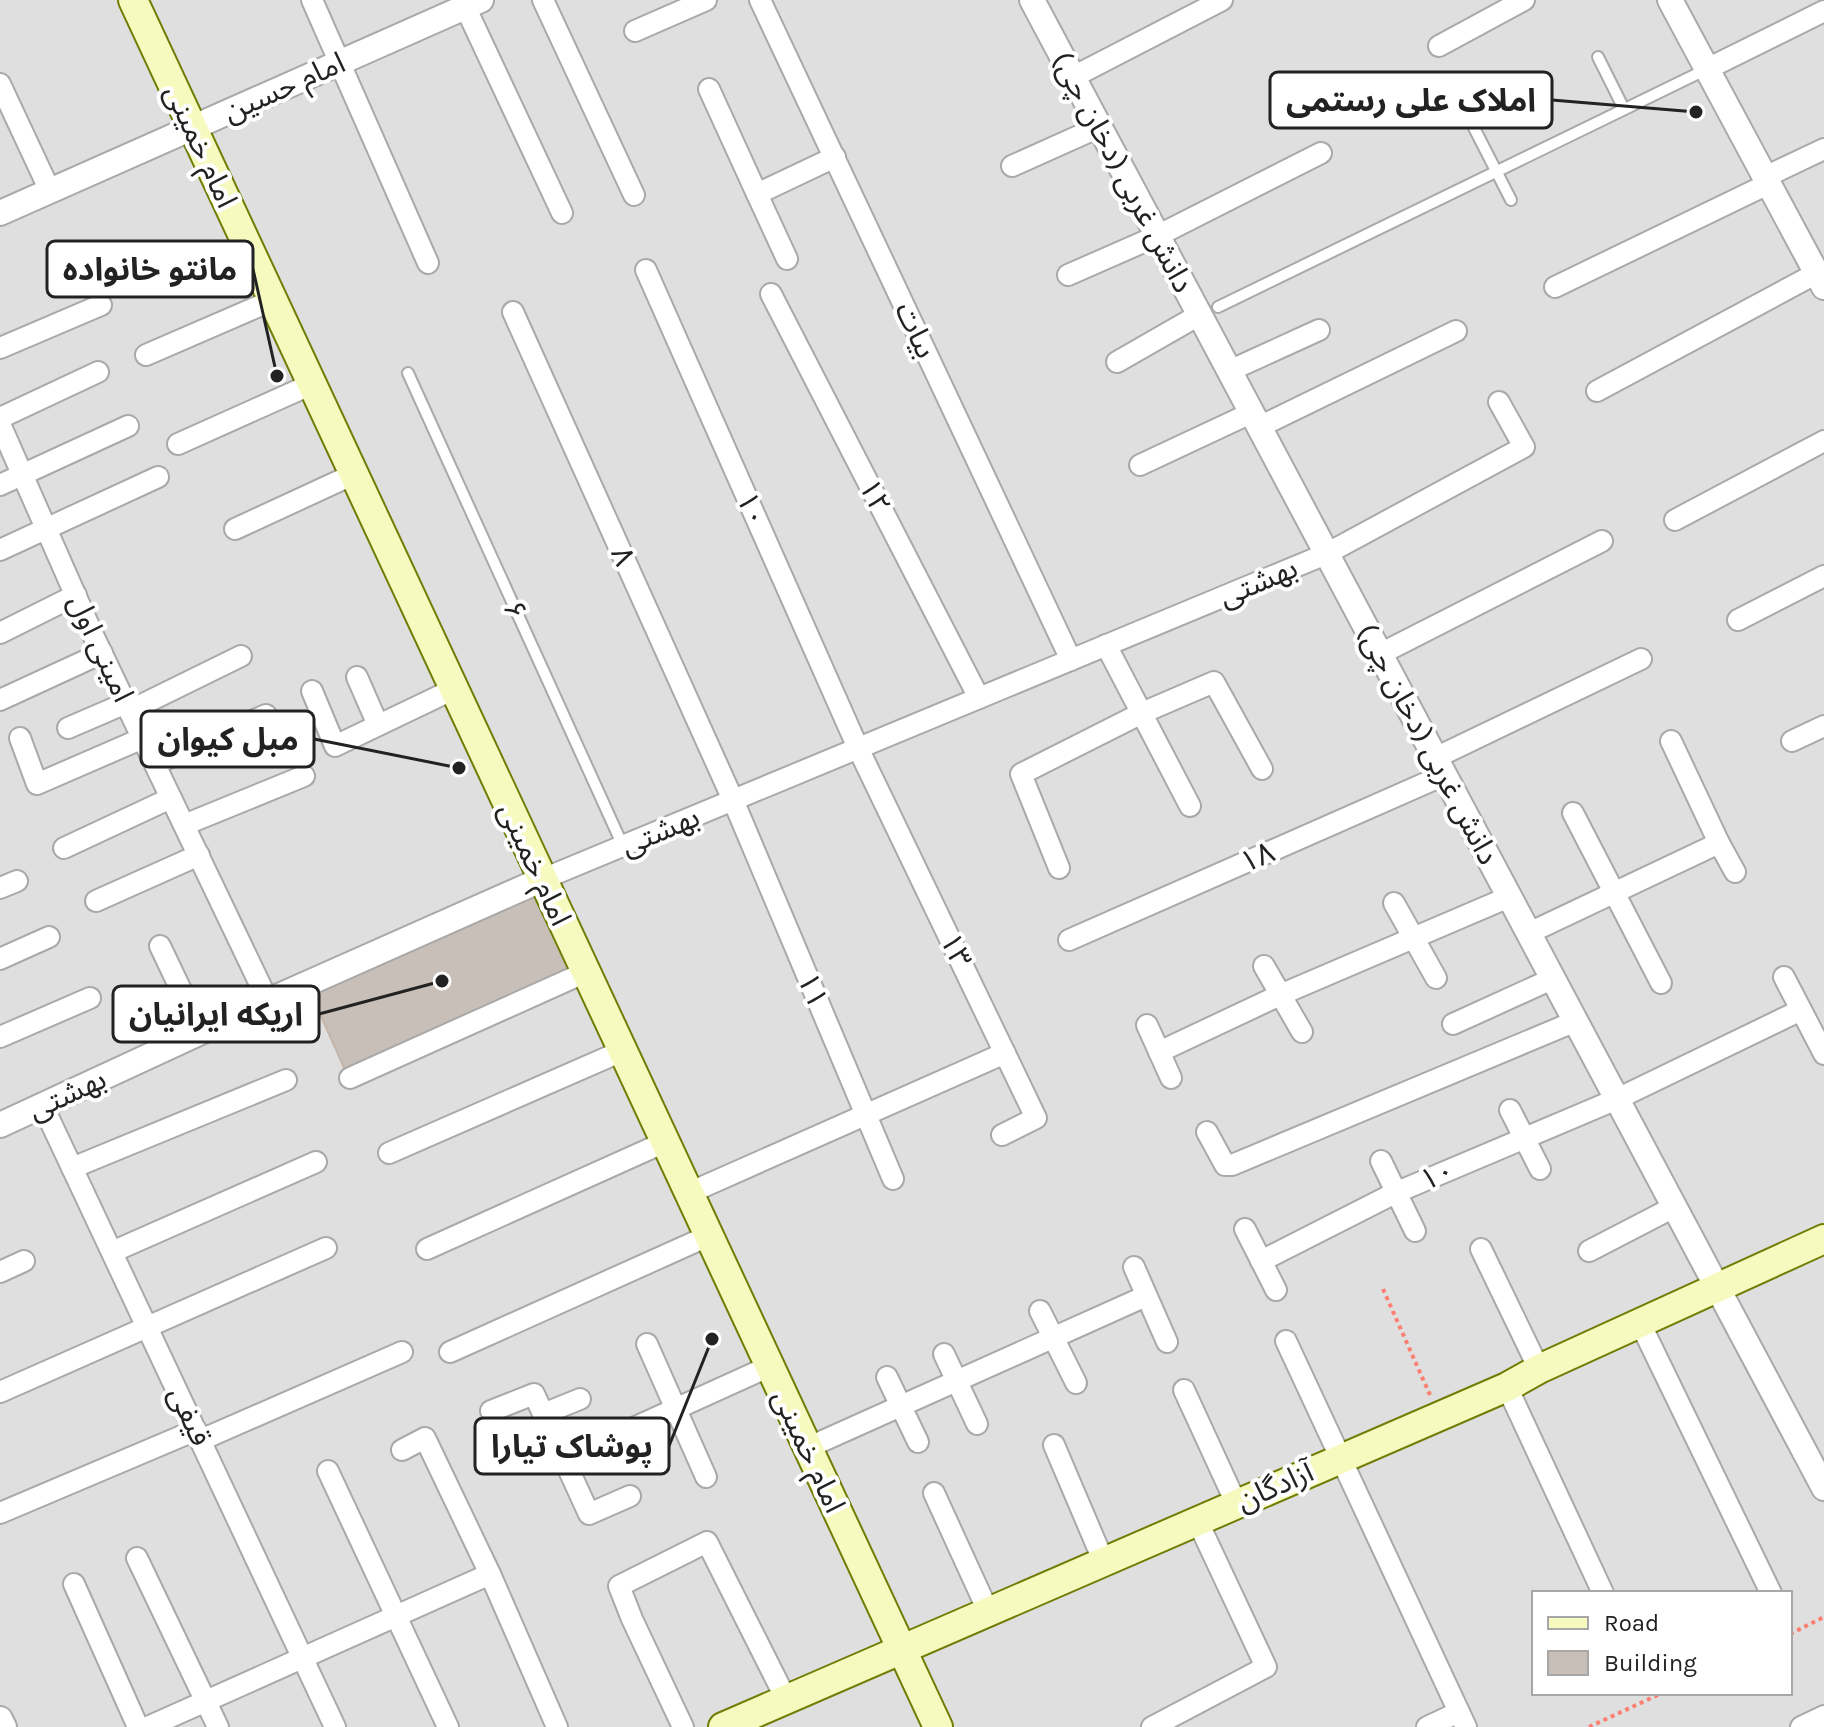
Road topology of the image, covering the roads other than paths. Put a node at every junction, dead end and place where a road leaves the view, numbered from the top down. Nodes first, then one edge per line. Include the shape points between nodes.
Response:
1 (133, 0) edge
2 (312, 0) edge
3 (543, 0) edge
4 (706, 0) edge
5 (760, 0) edge
6 (1032, 0) edge
7 (1222, 0) edge
8 (1524, 0) edge
9 (1670, 0) edge
10 (469, 2) edge
11 (1824, 11) edge
12 (635, 31) dead end
13 (1439, 46) dead end
14 (1598, 57) dead end
15 (338, 63) junction
16 (1707, 69) junction
17 (1073, 77) junction
18 (0, 84) edge
19 (709, 89) dead end
20 (1624, 109) junction
21 (1470, 120) dead end
22 (1099, 127) junction
23 (193, 128) junction
24 (1824, 149) edge
25 (1321, 153) dead end
26 (835, 157) junction
27 (1012, 166) dead end
28 (1496, 172) junction
29 (1767, 180) junction
30 (50, 191) junction
31 (757, 194) junction
32 (634, 195) dead end
33 (1511, 200) dead end
34 (0, 213) edge
35 (562, 213) dead end
36 (1157, 236) junction
37 (787, 259) dead end
38 (428, 263) dead end
39 (646, 270) dead end
40 (1068, 275) dead end
41 (1821, 279) edge
42 (1555, 287) dead end
43 (771, 294) dead end
44 (273, 300) junction
45 (101, 305) dead end
46 (1208, 311) junction
47 (513, 312) dead end
48 (1319, 330) dead end
49 (1456, 331) dead end
50 (0, 348) edge
51 (146, 355) dead end
52 (1117, 362) dead end
53 (1229, 371) junction
54 (98, 372) dead end
55 (408, 373) dead end
56 (312, 384) junction
57 (1597, 391) dead end
58 (1499, 402) dead end
59 (0, 418) edge
60 (1255, 420) junction
61 (0, 424) edge
62 (128, 426) dead end
63 (1824, 441) edge
64 (178, 444) dead end
65 (1140, 465) dead end
66 (22, 474) junction
67 (354, 474) junction
68 (158, 477) dead end
69 (0, 485) edge
70 (1675, 520) dead end
71 (46, 528) junction
72 (235, 529) dead end
73 (1602, 541) dead end
74 (0, 550) edge
75 (1326, 554) junction
76 (1824, 576) edge
77 (76, 595) junction
78 (1738, 620) dead end
79 (0, 633) edge
80 (1106, 645) junction
81 (102, 653) junction
82 (1380, 654) junction
83 (241, 656) dead end
84 (1641, 659) dead end
85 (1071, 660) junction
86 (357, 677) dead end
87 (454, 689) junction
88 (312, 691) dead end
89 (979, 698) junction
90 (0, 700) edge
91 (128, 707) junction
92 (1142, 713) junction
93 (266, 715) dead end
94 (378, 725) junction
95 (1824, 726) edge
96 (68, 728) dead end
97 (20, 738) dead end
98 (143, 738) junction
99 (1671, 741) dead end
100 (1792, 741) dead end
101 (858, 748) junction
102 (155, 764) junction
103 (1440, 766) junction
104 (1262, 769) dead end
105 (304, 776) dead end
106 (171, 798) junction
107 (733, 800) junction
108 (1190, 806) dead end
109 (1573, 813) dead end
110 (184, 825) junction
111 (1719, 843) junction
112 (623, 846) junction
113 (64, 848) dead end
114 (199, 855) junction
115 (1059, 868) dead end
116 (1735, 872) dead end
117 (543, 879) junction
118 (1613, 893) junction
119 (1509, 897) junction
120 (96, 901) dead end
121 (1394, 903) dead end
122 (1529, 933) junction
123 (49, 937) dead end
124 (1414, 937) junction
125 (1069, 940) dead end
126 (160, 946) dead end
127 (0, 959) edge
128 (1264, 966) dead end
129 (586, 972) junction
130 (1784, 977) dead end
131 (1436, 978) dead end
132 (1552, 979) junction
133 (1661, 983) dead end
134 (1280, 995) junction
135 (90, 998) dead end
136 (268, 1001) junction
137 (1801, 1010) junction
138 (1576, 1021) junction
139 (1453, 1024) dead end
140 (1147, 1025) dead end
141 (201, 1032) junction
142 (1302, 1032) dead end
143 (0, 1037) edge
144 (622, 1051) junction
145 (1159, 1052) junction
146 (1005, 1053) junction
147 (1824, 1054) edge
148 (350, 1078) dead end
149 (1171, 1078) dead end
150 (286, 1080) dead end
151 (1617, 1099) junction
152 (43, 1106) junction
153 (1510, 1110) dead end
154 (865, 1113) junction
155 (1, 1121) edge
156 (1207, 1132) dead end
157 (1002, 1135) dead end
158 (1524, 1137) junction
159 (665, 1142) junction
160 (389, 1153) dead end
161 (1381, 1161) dead end
162 (316, 1162) dead end
163 (72, 1168) junction
164 (1540, 1169) dead end
165 (893, 1179) dead end
166 (689, 1193) junction
167 (1395, 1193) junction
168 (1674, 1207) junction
169 (1245, 1229) dead end
170 (1415, 1231) dead end
171 (708, 1236) junction
172 (1824, 1239) edge
173 (326, 1248) dead end
174 (427, 1249) dead end
175 (1481, 1249) dead end
176 (1589, 1251) dead end
177 (112, 1252) junction
178 (24, 1261) dead end
179 (1261, 1261) junction
180 (1134, 1267) dead end
181 (0, 1272) edge
182 (1718, 1289) junction
183 (1276, 1290) dead end
184 (1146, 1296) junction
185 (1040, 1311) dead end
186 (1641, 1325) junction
187 (148, 1328) junction
188 (1054, 1339) junction
189 (1286, 1341) dead end
190 (1167, 1342) dead end
191 (647, 1344) dead end
192 (402, 1352) dead end
193 (450, 1352) dead end
194 (944, 1354) dead end
195 (770, 1366) junction
196 (1539, 1369) junction
197 (887, 1377) dead end
198 (957, 1382) junction
199 (1076, 1383) dead end
200 (1507, 1387) junction
201 (1184, 1390) dead end
202 (0, 1392) edge
203 (580, 1399) dead end
204 (901, 1407) junction
205 (676, 1409) junction
206 (491, 1411) dead end
207 (543, 1414) junction
208 (977, 1424) dead end
209 (199, 1435) junction
210 (918, 1442) dead end
211 (1054, 1445) dead end
212 (807, 1448) junction
213 (402, 1450) dead end
214 (1342, 1457) junction
215 (565, 1459) junction
216 (328, 1471) dead end
217 (706, 1477) dead end
218 (1824, 1488) edge
219 (934, 1493) dead end
220 (630, 1496) dead end
221 (1236, 1503) junction
222 (0, 1513) edge
223 (1197, 1520) junction
224 (137, 1558) dead end
225 (1103, 1560) junction
226 (490, 1574) junction
227 (74, 1584) dead end
228 (1602, 1591) edge
229 (1770, 1591) edge
230 (988, 1611) junction
231 (397, 1616) junction
232 (901, 1649) junction
233 (304, 1657) junction
234 (206, 1701) junction
235 (787, 1701) junction
236 (1824, 1716) edge
237 (0, 1719) edge
238 (1462, 1720) edge
239 (735, 1725) edge
240 (4, 1727) edge
241 (138, 1727) edge
242 (148, 1727) edge
243 (218, 1727) edge
244 (335, 1727) edge
245 (448, 1727) edge
246 (557, 1727) edge
247 (683, 1727) edge
248 (938, 1727) edge
249 (1152, 1727) edge
250 (1427, 1727) edge
251 (1801, 1727) edge

1 - 23 main road, امام خمینی
2 - 15 street
3 - 32 street
4 - 12 street
5 - 26 street, بیات
6 - 17 street, دانش غربی (دخان چی)
7 - 17 street
8 - 13 street
9 - 16 street
10 - 15 street, امام حسین
10 - 35 street
11 - 16 street
14 - 20 lane
15 - 23 street, امام حسین
15 - 38 street
16 - 20 lane
16 - 29 street
17 - 22 street, دانش غربی (دخان چی)
18 - 30 street
19 - 31 street
20 - 28 lane
21 - 28 lane
22 - 27 street
22 - 36 street, دانش غربی (دخان چی)
23 - 30 street, امام حسین
23 - 44 main road, امام خمینی
24 - 29 street
25 - 36 street
26 - 31 street
26 - 85 street, بیات
28 - 33 lane
28 - 46 lane
29 - 41 street
29 - 42 street
30 - 34 street, امام حسین
31 - 37 street
36 - 40 street
36 - 46 street, دانش غربی (دخان چی)
39 - 101 street, ۱۰
41 - 57 street
43 - 89 street, ۱۲
44 - 51 street
44 - 56 main road, امام خمینی
45 - 50 street
46 - 52 street
46 - 53 street, دانش غربی (دخان چی)
47 - 107 street, ۸
48 - 53 street
49 - 60 street
53 - 60 street, دانش غربی (دخان چی)
54 - 59 street
55 - 112 lane, ۶
56 - 64 street
56 - 67 main road, امام خمینی
58 - 75 street, بهشتی via 1524,447
60 - 65 street
60 - 75 street, دانش غربی (دخان چی)
61 - 66 street, امینی اول
62 - 66 street
63 - 70 street
66 - 69 street
66 - 71 street, امینی اول
67 - 72 street
67 - 87 main road, امام خمینی
68 - 71 street
71 - 74 street
71 - 77 street, امینی اول
73 - 82 street
75 - 80 street, بهشتی
75 - 82 street, دانش غربی (دخان چی)
76 - 78 street
77 - 79 street
77 - 81 street, امینی اول
80 - 85 street, بهشتی
80 - 92 street
81 - 90 street
81 - 91 street, امینی اول
82 - 103 street, دانش غربی (دخان چی)
83 - 91 street
84 - 103 street, ۱۸
85 - 89 street, بهشتی
86 - 94 street
87 - 94 street
87 - 117 main road, امام خمینی
88 - 94 street via 335,746
89 - 101 street, بهشتی
91 - 96 street
91 - 98 street, امینی اول
92 - 104 street via 1214,682
92 - 108 street
92 - 115 street via 1021,774
93 - 102 street
95 - 100 street
97 - 98 street via 37,784
98 - 102 street, امینی اول
99 - 111 street
101 - 107 street, بهشتی
101 - 146 street, ۱۳
102 - 106 street, امینی اول
103 - 119 street, دانش غربی (دخان چی)
103 - 125 street, ۱۸
105 - 110 street
106 - 110 street, امینی اول
106 - 113 street
107 - 112 street, بهشتی
107 - 154 street, ۱۱
109 - 118 street
110 - 114 street, امینی اول
111 - 116 street
111 - 118 street
112 - 117 street, بهشتی
114 - 120 street
114 - 136 street, امینی اول
117 - 129 main road, امام خمینی
117 - 136 street, بهشتی
118 - 122 street
118 - 133 street
119 - 122 street, دانش غربی (دخان چی)
119 - 124 street
121 - 124 street
122 - 132 street, دانش غربی (دخان چی)
123 - 127 street
124 - 131 street
124 - 134 street
126 - 141 street
128 - 134 street
129 - 144 main road, امام خمینی
129 - 148 street
130 - 137 street
132 - 138 street, دانش غربی (دخان چی)
132 - 139 street
134 - 142 street
134 - 145 street
135 - 143 street
136 - 141 street, بهشتی
137 - 147 street
137 - 151 street, ۱۰
138 - 151 street, دانش غربی (دخان چی)
138 - 156 street via 1232,1165 1225,1165
140 - 145 street
141 - 152 street, بهشتی
144 - 159 main road, امام خمینی
144 - 160 street
145 - 149 street
146 - 154 street
146 - 157 street, ۱۳ via 1036,1118
150 - 163 street
151 - 158 street, ۱۰
151 - 168 street, دانش غربی (دخان چی)
152 - 155 street, بهشتی
152 - 163 street, قیفی
153 - 158 street
154 - 165 street, ۱۱
154 - 166 street
158 - 164 street
158 - 167 street, ۱۰
159 - 166 main road, امام خمینی
159 - 174 street
161 - 167 street
162 - 177 street
163 - 177 street, قیفی
166 - 171 main road, امام خمینی
167 - 170 street
167 - 179 street, ۱۰
168 - 176 street
168 - 182 street, دانش غربی (دخان چی)
169 - 179 street
171 - 193 street
171 - 195 main road, امام خمینی
172 - 182 main road, آزادگان
173 - 187 street
175 - 196 street
177 - 187 street, قیفی
178 - 181 street
179 - 183 street
180 - 184 street
182 - 186 main road, آزادگان
182 - 218 street, دانش غربی (دخان چی)
184 - 188 street
184 - 190 street
185 - 188 street
186 - 196 main road, آزادگان
186 - 229 street
187 - 202 street
187 - 209 street, قیفی
188 - 198 street
188 - 199 street
189 - 214 street
191 - 205 street
192 - 209 street
194 - 198 street
195 - 205 street
195 - 212 main road, امام خمینی
196 - 200 main road, آزادگان
197 - 204 street
198 - 204 street
198 - 208 street
200 - 214 main road, آزادگان
200 - 228 street
201 - 221 street
203 - 207 street
204 - 210 street
204 - 212 street
205 - 215 street
205 - 217 street
206 - 207 street via 534,1394
207 - 215 street
209 - 222 street
209 - 233 street, قیفی
211 - 225 street
212 - 232 main road, امام خمینی
213 - 226 street via 425,1438
214 - 221 main road, آزادگان
214 - 238 street
215 - 220 street via 589,1514
216 - 231 street
219 - 230 street
221 - 223 main road, آزادگان
223 - 225 main road, آزادگان
223 - 249 street via 1266,1667
224 - 234 street
225 - 230 main road, آزادگان
226 - 231 street
226 - 246 street
227 - 241 street
230 - 232 main road, آزادگان
231 - 233 street
231 - 245 street
232 - 235 main road, آزادگان
232 - 248 main road, امام خمینی
233 - 234 street
233 - 244 street, قیفی
234 - 242 street
234 - 243 street
235 - 239 main road, آزادگان
235 - 247 street via 707,1542 619,1586
236 - 251 street
237 - 240 street
238 - 250 street

